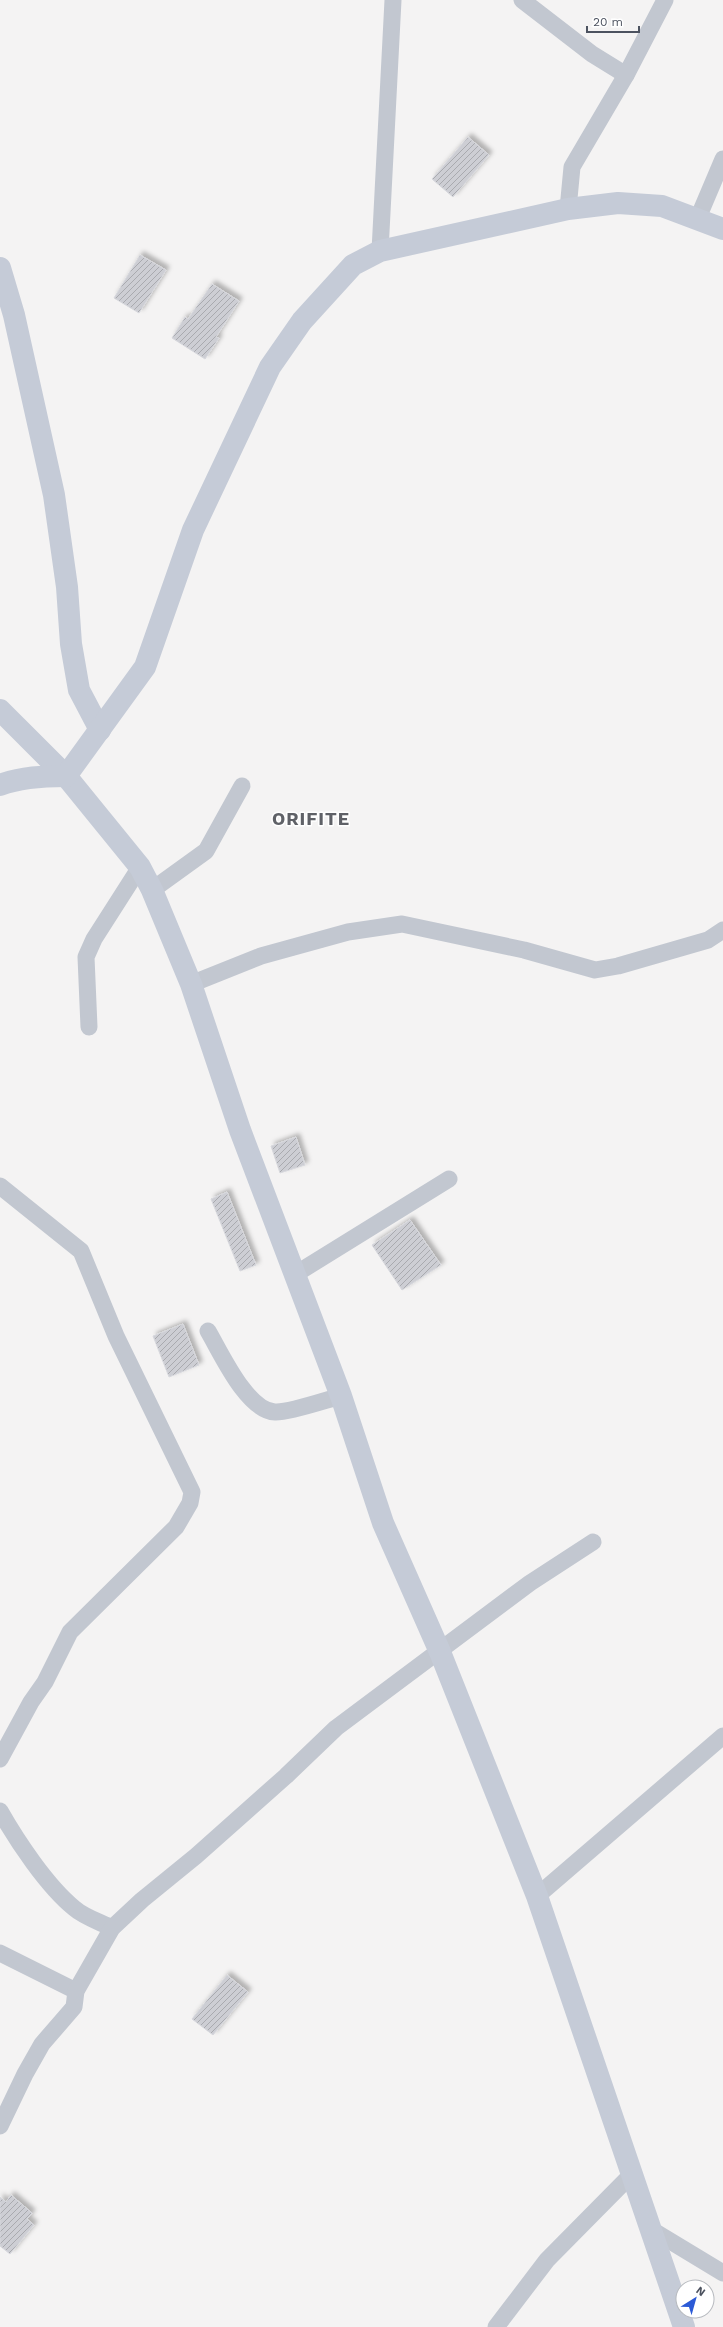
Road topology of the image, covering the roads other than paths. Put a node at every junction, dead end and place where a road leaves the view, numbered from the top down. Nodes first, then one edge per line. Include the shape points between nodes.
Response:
1 (393, 0) edge
2 (522, 0) edge
3 (665, 0) edge
4 (626, 75) junction
5 (723, 159) edge
6 (568, 209) junction
7 (698, 218) junction
8 (723, 229) edge
9 (380, 251) junction
10 (0, 268) edge
11 (0, 710) edge
12 (100, 730) junction
13 (66, 776) junction
14 (0, 785) edge
15 (242, 786) dead end
16 (140, 867) junction
17 (152, 890) junction
18 (723, 930) edge
19 (191, 984) junction
20 (89, 1027) dead end
21 (449, 1179) dead end
22 (0, 1186) edge
23 (294, 1275) junction
24 (208, 1331) dead end
25 (341, 1396) junction
26 (593, 1542) dead end
27 (440, 1652) junction
28 (723, 1736) edge
29 (0, 1759) edge
30 (0, 1811) edge
31 (537, 1896) junction
32 (112, 1928) junction
33 (0, 1952) edge
34 (76, 1991) junction
35 (0, 2126) edge
36 (632, 2173) junction
37 (652, 2230) junction
38 (723, 2273) edge
39 (496, 2327) edge
40 (684, 2327) edge

1 - 9 street
2 - 4 street via 592,54
3 - 4 street
4 - 6 street via 572,167
5 - 7 street
6 - 7 street via 618,202 662,206
6 - 9 street
7 - 8 street
9 - 12 street via 353,265 302,321 270,367 193,530 145,667
10 - 12 street via 14,315 54,495 67,587 71,644 80,690
11 - 13 street
12 - 13 street
13 - 14 street via 11,781
13 - 16 street
15 - 17 street via 206,851
16 - 17 street
16 - 20 street via 94,939 86,957
17 - 19 street
18 - 19 street via 708,940 618,966 595,970 524,950 402,924 348,932 261,956
19 - 23 street via 240,1130
21 - 23 street
22 - 29 street via 81,1251 120,1343 192,1492 190,1503 176,1527 70,1632 45,1682
23 - 25 street
24 - 25 street via 246,1394 261,1408 275,1412
25 - 27 street via 383,1523
26 - 27 street via 530,1583
27 - 31 street
27 - 32 street via 336,1728 275,1786
28 - 31 street
30 - 32 street via 12,1833 70,1904
31 - 36 street
32 - 34 street
33 - 34 street
34 - 35 street via 74,2007 42,2044
36 - 37 street
36 - 39 street via 548,2260
37 - 38 street
37 - 40 street

